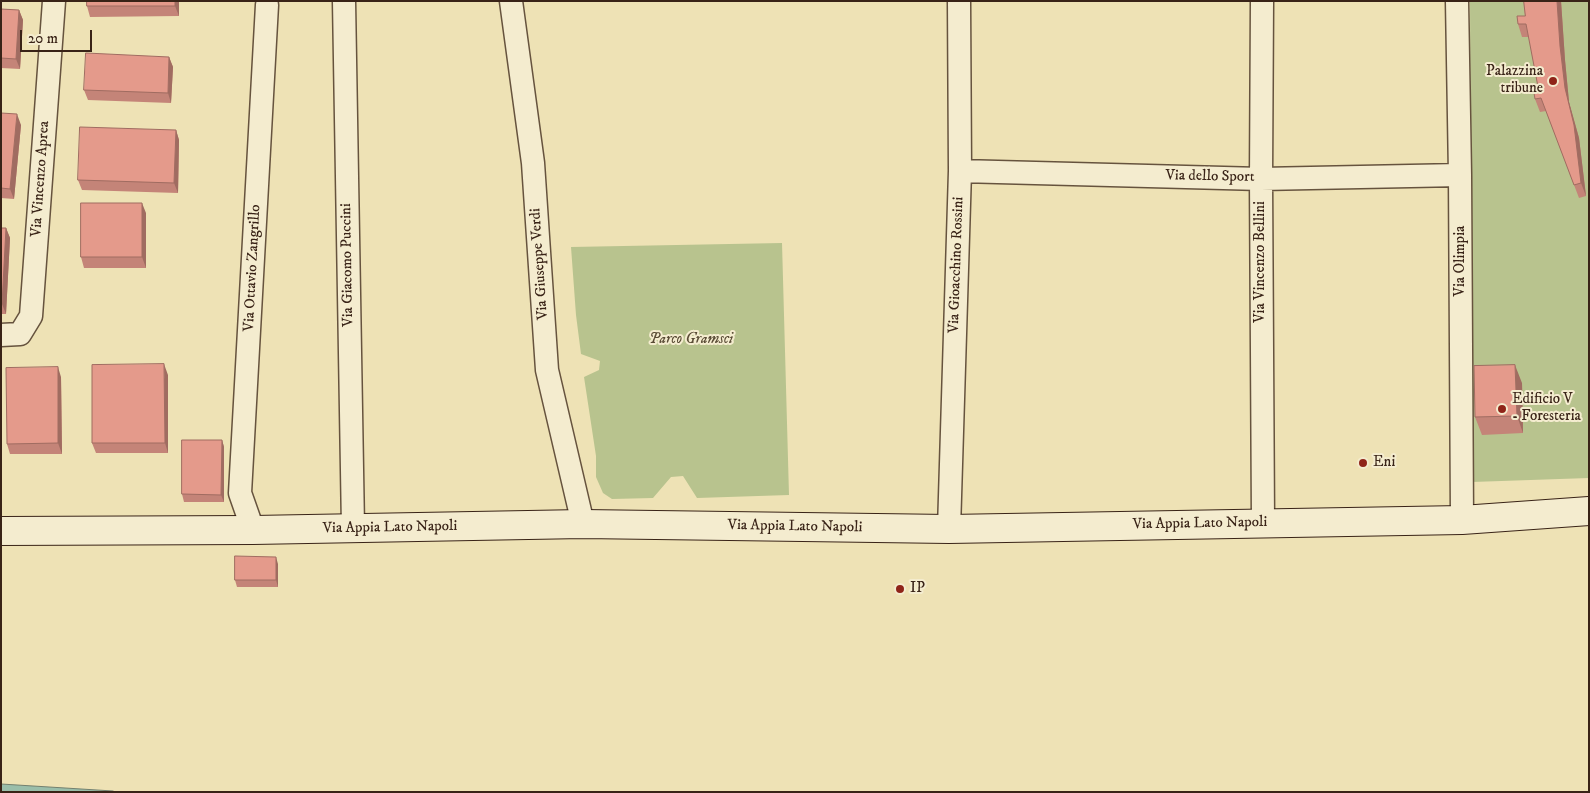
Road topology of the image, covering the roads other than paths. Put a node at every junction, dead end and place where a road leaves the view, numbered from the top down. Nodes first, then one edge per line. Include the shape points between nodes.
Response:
1 (54, 1) edge
2 (344, 1) edge
3 (511, 1) edge
4 (959, 1) edge
5 (1262, 1) edge
6 (1457, 1) edge
7 (267, 4) dead end
8 (960, 171) junction
9 (1460, 175) junction
10 (1261, 179) junction
11 (1, 335) edge
12 (1589, 511) edge
13 (1462, 520) junction
14 (1263, 523) junction
15 (583, 524) junction
16 (353, 528) junction
17 (948, 529) junction
18 (253, 530) junction
19 (1, 531) edge

1 - 11 street, Via Vincenzo Aprea via 31,316 20,334
2 - 16 street, Via Giacomo Puccini
3 - 15 street, Via Giuseppe Verdi via 533,163 547,370
4 - 8 street, Via Gioacchino Rossini
5 - 10 street, Via Vincenzo Bellini
6 - 9 street, Via Olimpia
7 - 18 street, Via Ottavio Zangrillo via 240,493
8 - 10 street, Via dello Sport
8 - 17 street, Via Gioacchino Rossini
9 - 10 street, Via dello Sport
9 - 13 street, Via Olimpia
10 - 14 street, Via Vincenzo Bellini
12 - 13 street, Via Appia Lato Napoli
13 - 14 street, Via Appia Lato Napoli
14 - 17 street, Via Appia Lato Napoli
15 - 16 street, Via Appia Lato Napoli
15 - 17 street, Via Appia Lato Napoli
16 - 18 street, Via Appia Lato Napoli
18 - 19 street, Via Appia Lato Napoli

